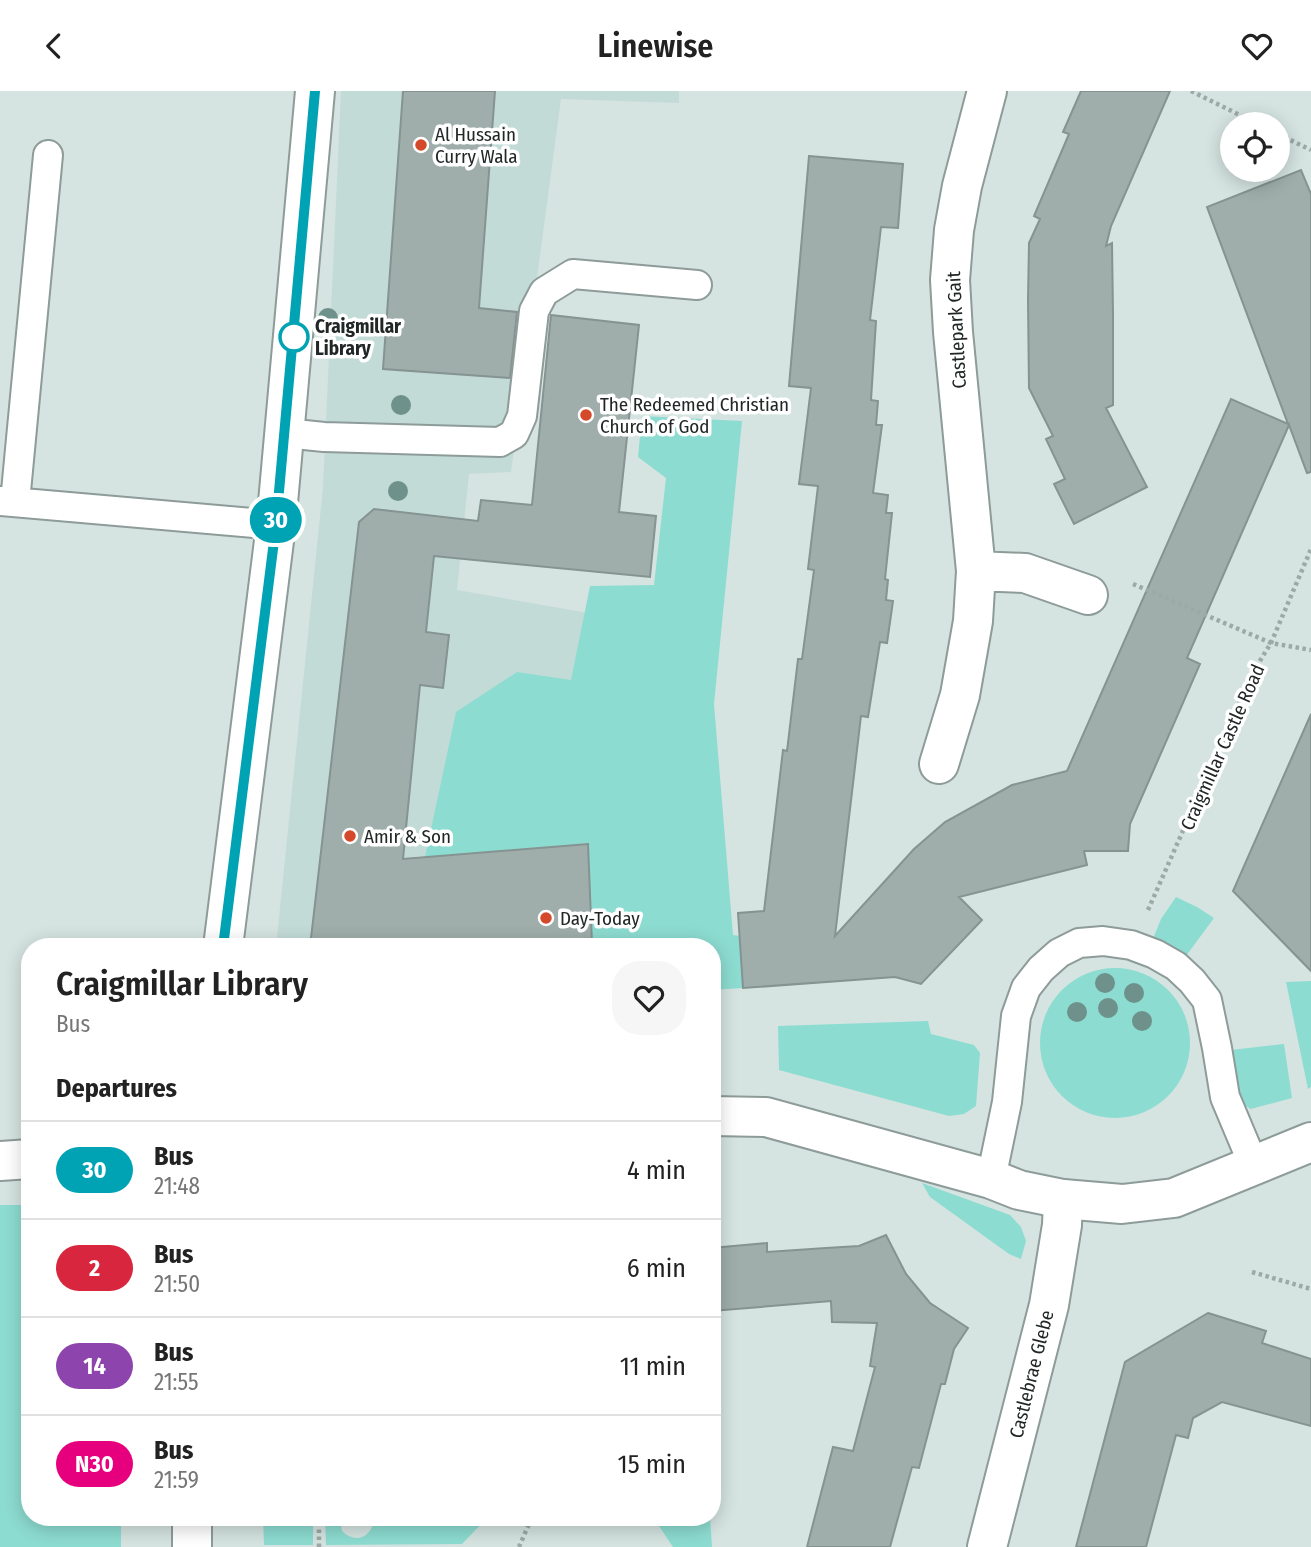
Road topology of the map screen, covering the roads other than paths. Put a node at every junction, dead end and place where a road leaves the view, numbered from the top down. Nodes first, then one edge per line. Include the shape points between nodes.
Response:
1 (316, 91) edge
2 (987, 91) edge
3 (48, 155) dead end
4 (697, 285) dead end
5 (285, 433) junction
6 (8, 501) edge
7 (276, 525) junction
8 (976, 571) junction
9 (1088, 595) road end
10 (939, 764) dead end
11 (224, 938) edge
12 (721, 1116) edge
13 (1311, 1142) edge
14 (21, 1160) edge
15 (0, 1161) edge
16 (1254, 1166) junction
17 (991, 1179) junction
18 (1063, 1199) junction
19 (192, 1526) edge
20 (192, 1547) edge
21 (987, 1547) edge

1 - 5 street
2 - 8 street, Castlepark Gait via 962,186 950,280
3 - 6 lane
4 - 5 lane via 573,274 544,292 534,311 522,416 514,434 500,442
5 - 7 street
6 - 7 lane
7 - 11 street
8 - 9 street via 1025,573
8 - 10 street, Castlepark Gait via 962,683
12 - 17 street via 766,1117
13 - 16 street
14 - 15 street
16 - 17 lane via 1225,1097 1207,1000 1176,966 1155,954 1103,941 1079,943 1059,953 1026,988 1016,1016 1007,1102
16 - 18 street via 1174,1198 1122,1204
17 - 18 street
18 - 21 street, Castlebrae Glebe via 1049,1305
19 - 20 street

